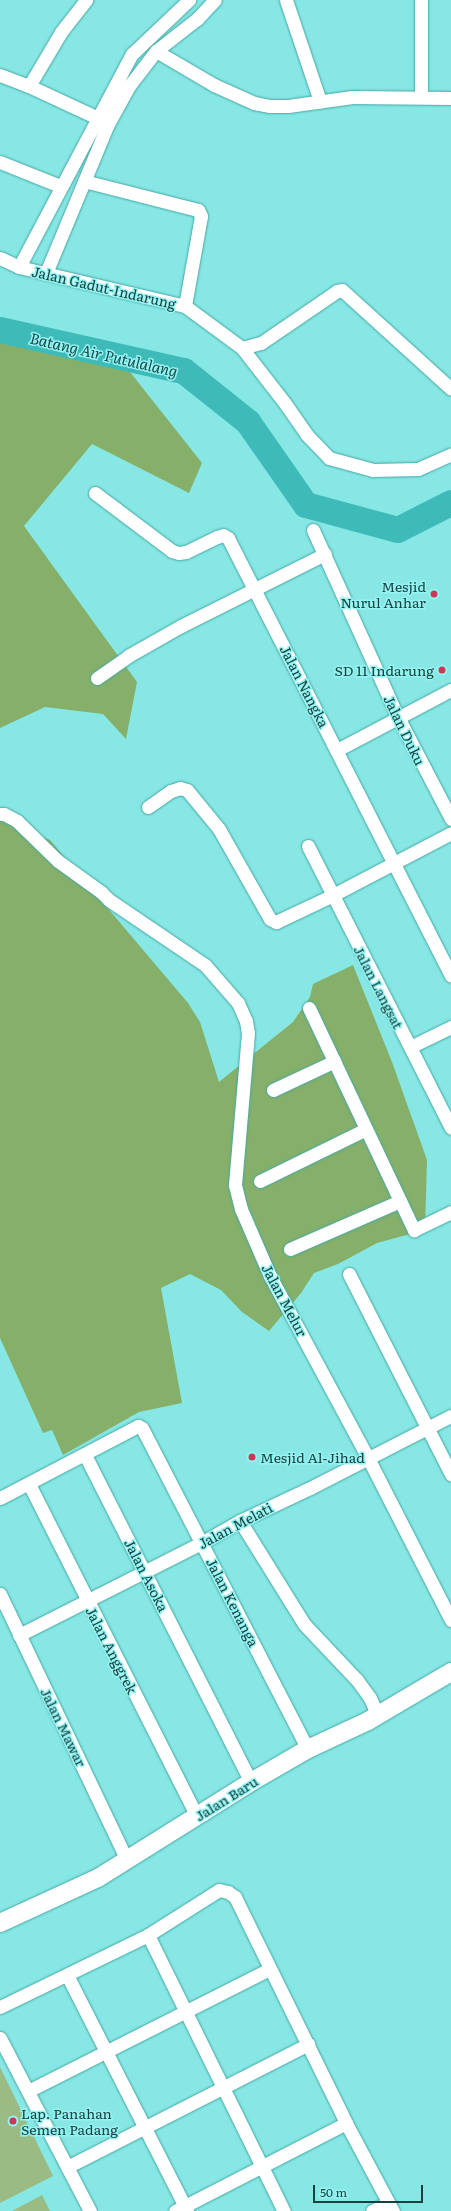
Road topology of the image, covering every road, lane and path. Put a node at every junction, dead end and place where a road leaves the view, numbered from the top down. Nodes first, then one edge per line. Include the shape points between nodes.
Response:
1 (86, 0) edge
2 (189, 0) edge
3 (215, 0) edge
4 (286, 0) edge
5 (421, 0) edge
6 (156, 51) junction
7 (0, 75) edge
8 (30, 86) junction
9 (421, 97) junction
10 (451, 98) edge
11 (320, 101) junction
12 (98, 118) junction
13 (0, 162) edge
14 (84, 181) junction
15 (60, 186) junction
16 (0, 258) edge
17 (19, 267) junction
18 (46, 273) junction
19 (185, 306) junction
20 (242, 348) junction
21 (451, 389) edge
22 (451, 454) edge
23 (95, 493) dead end
24 (313, 530) dead end
25 (325, 554) junction
26 (256, 589) junction
27 (97, 678) dead end
28 (451, 690) edge
29 (398, 717) junction
30 (337, 750) junction
31 (148, 807) dead end
32 (0, 814) edge
33 (451, 819) edge
34 (451, 833) edge
35 (308, 846) dead end
36 (394, 862) junction
37 (333, 895) junction
38 (451, 975) edge
39 (309, 1008) dead end
40 (451, 1027) edge
41 (410, 1047) junction
42 (335, 1060) junction
43 (273, 1090) dead end
44 (451, 1128) edge
45 (366, 1129) junction
46 (260, 1181) dead end
47 (400, 1201) junction
48 (451, 1212) edge
49 (290, 1249) dead end
50 (349, 1274) dead end
51 (451, 1416) edge
52 (428, 1428) junction
53 (85, 1455) junction
54 (368, 1458) junction
55 (451, 1474) edge
56 (29, 1484) junction
57 (0, 1498) edge
58 (240, 1521) junction
59 (202, 1542) junction
60 (146, 1571) junction
61 (0, 1594) edge
62 (87, 1600) junction
63 (451, 1620) edge
64 (19, 1635) junction
65 (451, 1672) edge
66 (378, 1716) junction
67 (308, 1749) junction
68 (251, 1782) junction
69 (197, 1816) junction
70 (127, 1860) junction
71 (0, 1923) edge
72 (148, 1935) junction
73 (270, 1968) junction
74 (67, 1975) junction
75 (0, 2007) edge
76 (186, 2012) junction
77 (0, 2038) edge
78 (308, 2044) junction
79 (107, 2052) junction
80 (223, 2089) junction
81 (28, 2091) junction
82 (346, 2122) junction
83 (144, 2128) junction
84 (67, 2167) junction
85 (262, 2167) junction
86 (390, 2207) edge
87 (182, 2209) edge
88 (90, 2211) edge
89 (284, 2211) edge
90 (372, 2211) edge

1 - 8 street via 61,32
2 - 12 street via 132,54
3 - 6 street via 197,19
4 - 11 street
5 - 9 street
6 - 11 street via 188,71 254,103 288,106
6 - 14 street via 129,86 108,124
7 - 8 street
8 - 12 street
9 - 10 street
9 - 11 street via 352,96
12 - 15 street
13 - 15 street
14 - 18 street
14 - 19 street via 198,210 201,216
15 - 17 street via 36,238
16 - 17 street, Jalan Gadut-Indarung
17 - 18 street, Jalan Gadut-Indarung
18 - 19 street, Jalan Gadut-Indarung
19 - 20 street, Jalan Gadut-Indarung
20 - 21 street via 261,343 342,290
20 - 22 street, Jalan Gadut-Indarung via 306,434 329,458 373,470 418,469
23 - 26 street, Jalan Nangka via 172,551 186,552 223,535 228,538
24 - 25 street, Jalan Duku
25 - 26 street
25 - 29 street, Jalan Duku
26 - 27 street via 181,626 128,656
26 - 30 street, Jalan Nangka
28 - 29 street
29 - 30 street
29 - 33 street, Jalan Duku
30 - 36 street, Jalan Nangka
31 - 37 street via 171,791 180,788 187,790 219,829 272,921 276,922
32 - 54 street, Jalan Melur via 17,821 58,861 109,900 205,965 238,1003 246,1021 248,1034 235,1185 241,1209 270,1276
34 - 36 street
35 - 37 street, Jalan Langsat
36 - 37 street
36 - 38 street, Jalan Nangka
37 - 41 street, Jalan Langsat
39 - 42 street
40 - 41 street
41 - 44 street, Jalan Langsat
42 - 43 street
42 - 45 street
45 - 46 street
45 - 47 street
47 - 48 street via 414,1230
47 - 49 street
50 - 52 street
51 - 52 street, Jalan Melati
52 - 54 street, Jalan Melati
52 - 55 street
53 - 56 street
53 - 59 street, Jalan Kenanga via 138,1426 142,1428
53 - 60 street, Jalan Asoka
54 - 58 street, Jalan Melati
54 - 63 street, Jalan Melur
56 - 57 street
56 - 62 street, Jalan Anggrek
58 - 59 street, Jalan Melati
58 - 66 street via 300,1618 361,1686
59 - 60 street, Jalan Melati
59 - 67 street, Jalan Kenanga
60 - 62 street, Jalan Melati
60 - 68 street, Jalan Asoka
61 - 64 street, Jalan Mawar
62 - 64 street, Jalan Melati
62 - 69 street, Jalan Anggrek
64 - 70 street, Jalan Mawar
65 - 66 street, Jalan Baru
66 - 67 street, Jalan Baru
67 - 68 street, Jalan Baru
68 - 69 street, Jalan Baru
69 - 70 street, Jalan Baru
70 - 71 street, Jalan Baru via 71,1892
72 - 73 street via 219,1890 228,1892 235,1898
72 - 74 street
72 - 76 street
73 - 76 street
73 - 78 street
74 - 75 street
74 - 79 street
76 - 79 street
76 - 80 street
77 - 81 street
78 - 80 street
78 - 82 street
79 - 81 street
79 - 83 street
80 - 83 street
80 - 85 street
81 - 84 street
82 - 85 street
82 - 86 street
83 - 84 street
83 - 87 street
84 - 88 street
85 - 87 street
85 - 89 street
86 - 90 street

